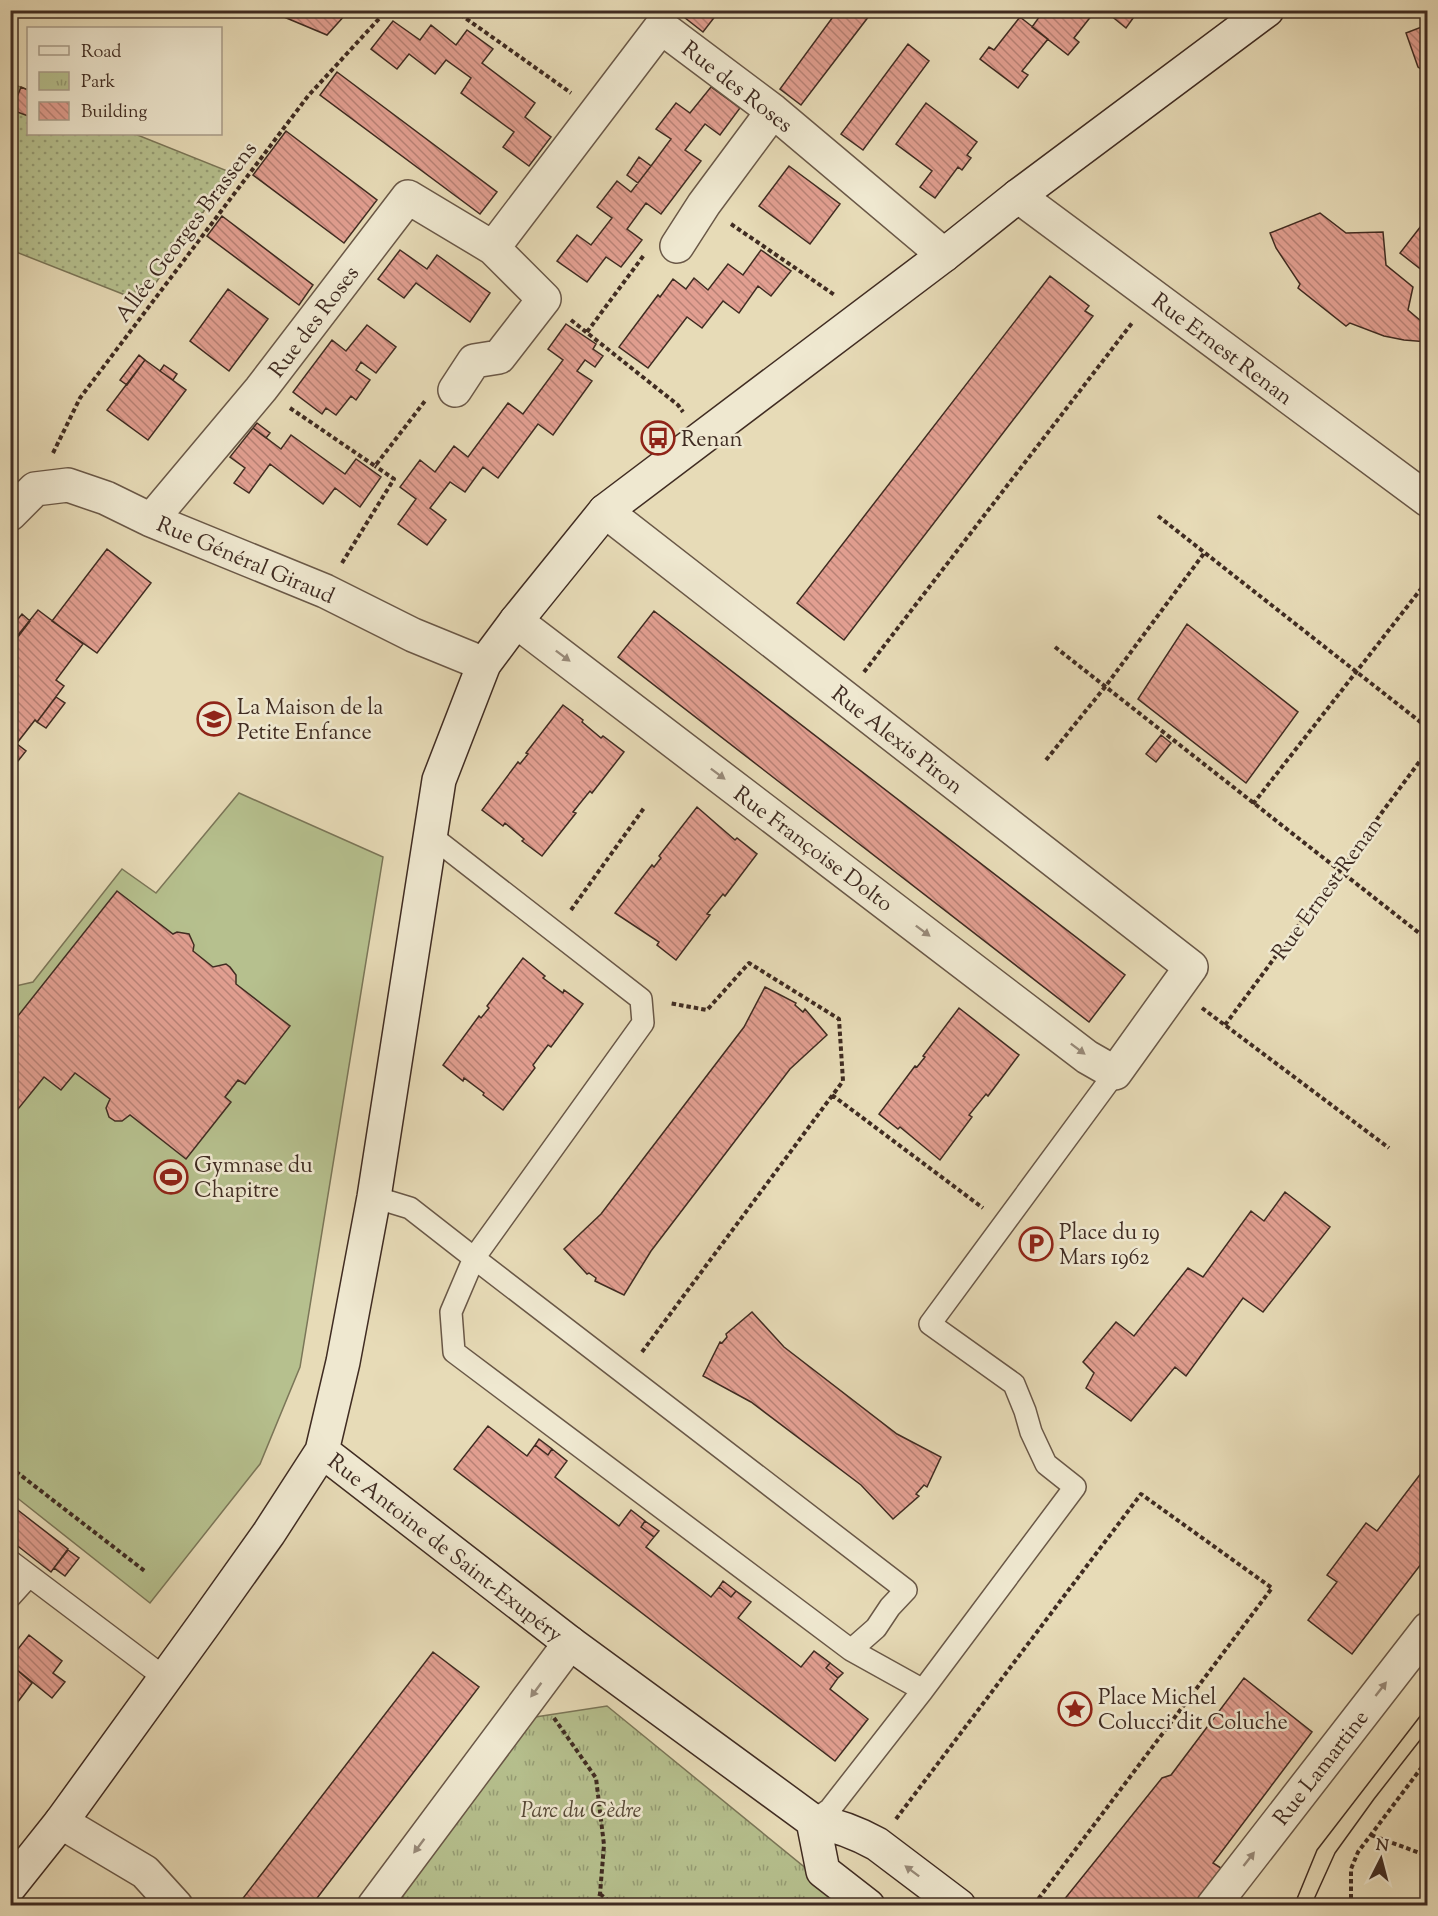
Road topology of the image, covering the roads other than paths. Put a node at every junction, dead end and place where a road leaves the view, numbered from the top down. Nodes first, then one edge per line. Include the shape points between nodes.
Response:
1 (1267, 10) edge
2 (654, 19) edge
3 (773, 111) junction
4 (1018, 196) junction
5 (677, 246) road end
6 (493, 248) junction
7 (944, 255) junction
8 (454, 390) road end
9 (1428, 500) edge
10 (605, 511) junction
11 (10, 514) edge
12 (151, 520) junction
13 (516, 621) junction
14 (484, 664) junction
15 (430, 835) junction
16 (1115, 1073) junction
17 (374, 1197) junction
18 (474, 1257) junction
19 (322, 1451) junction
20 (10, 1561) edge
21 (29, 1576) junction
22 (10, 1597) edge
23 (1428, 1629) edge
24 (570, 1643) junction
25 (851, 1650) junction
26 (165, 1678) junction
27 (923, 1690) junction
28 (813, 1821) junction
29 (61, 1822) junction
30 (10, 1886) edge
31 (176, 1905) edge
32 (374, 1905) edge
33 (868, 1905) edge
34 (959, 1905) edge
35 (1213, 1905) edge

1 - 4 street
2 - 3 street, Rue des Roses
2 - 6 street, Rue des Roses via 596,111
3 - 5 street
3 - 7 street, Rue des Roses
4 - 7 street
4 - 9 street, Rue Ernest Renan
6 - 8 street, Rue des Roses via 544,299 499,357 474,361
6 - 12 street, Rue des Roses via 408,197 261,389
7 - 10 street
10 - 13 street
10 - 16 street, Rue Alexis Piron via 845,697 1183,978
11 - 12 street, Rue Général Giraud via 35,489 68,485
12 - 14 street, Rue Général Giraud via 325,591 413,635
13 - 14 street
13 -> 16 street, Rue Françoise Dolto via 1087,1057
14 - 15 street via 439,780
15 - 17 street
15 - 18 lane via 642,999 643,1023
16 - 27 lane via 930,1324 1014,1384 1046,1464 1075,1487
17 - 18 lane via 410,1208
17 - 19 street
18 - 25 lane via 451,1312 454,1352
18 - 25 lane via 906,1590 876,1628
19 - 24 street, Rue Antoine de Saint-Exupéry
19 - 26 street via 269,1533
20 - 21 lane
21 - 22 lane
21 - 26 lane
35 -> 23 street, Rue Lamartine
24 - 28 street, Rue Antoine de Saint-Exupéry
24 -> 32 street, Rue Antoine de Saint-Exupéry
25 - 27 lane
26 - 29 street
27 - 28 lane via 830,1809
28 - 33 street via 823,1871
34 -> 28 street, Rue Antoine de Saint-Exupéry via 877,1844
29 - 30 street
29 - 31 street via 145,1872

